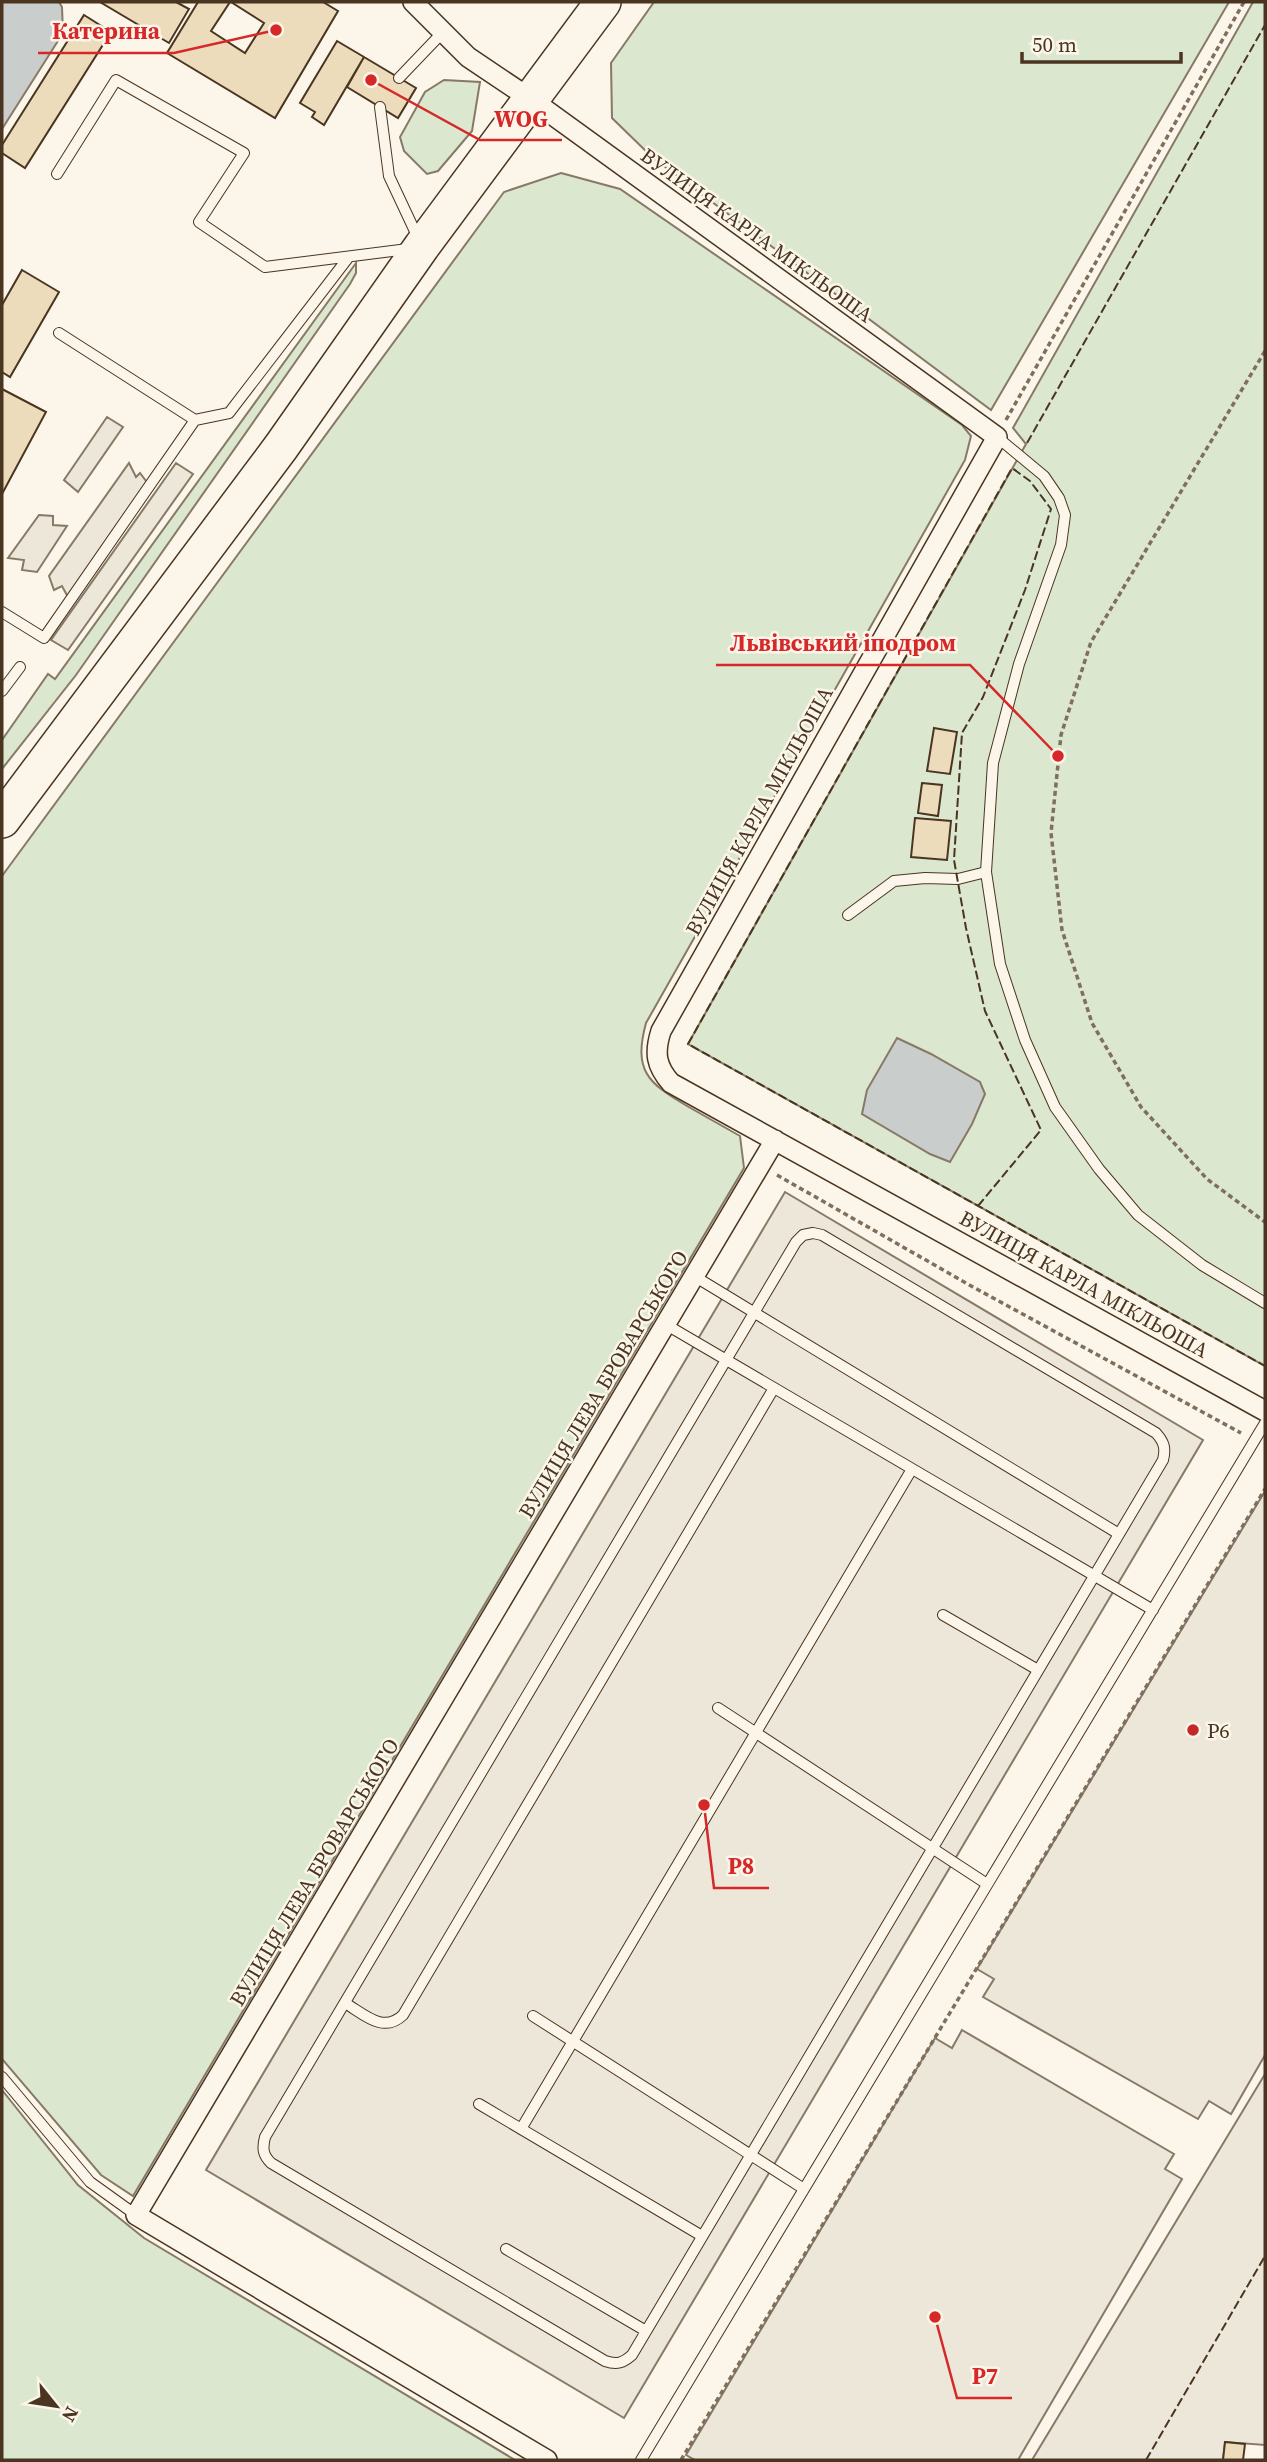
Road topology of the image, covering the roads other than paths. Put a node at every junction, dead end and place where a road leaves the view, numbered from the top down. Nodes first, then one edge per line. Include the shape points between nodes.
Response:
1 (413, 2) edge
2 (603, 2) edge
3 (443, 32) junction
4 (399, 78) dead end
5 (532, 100) junction
6 (380, 107) dead end
7 (57, 174) dead end
8 (422, 246) junction
9 (348, 258) junction
10 (59, 333) dead end
11 (195, 420) junction
12 (997, 437) junction
13 (2, 612) edge
14 (20, 667) dead end
15 (2, 691) edge
16 (2, 820) edge
17 (986, 872) junction
18 (848, 915) dead end
19 (775, 1139) junction
20 (694, 1276) junction
21 (1265, 1303) edge
22 (754, 1312) junction
23 (666, 1324) junction
24 (726, 1360) junction
25 (774, 1388) junction
26 (1265, 1410) edge
27 (1265, 1423) edge
28 (912, 1469) junction
29 (1119, 1534) junction
30 (1094, 1576) junction
31 (1153, 1610) junction
32 (943, 1615) dead end
33 (1038, 1670) junction
34 (718, 1708) dead end
35 (756, 1733) junction
36 (932, 1848) junction
37 (987, 1884) junction
38 (345, 2003) junction
39 (533, 2015) dead end
40 (573, 2041) junction
41 (2, 2077) edge
42 (479, 2104) dead end
43 (521, 2129) junction
44 (750, 2154) junction
45 (804, 2189) junction
46 (136, 2215) junction
47 (702, 2236) junction
48 (506, 2249) dead end
49 (646, 2331) junction
50 (547, 2460) edge
51 (640, 2460) edge

1 - 3 street, ВУЛИЦЯ КАРЛА МІКЛЬОША
2 - 5 highway
3 - 4 lane
3 - 5 street, ВУЛИЦЯ КАРЛА МІКЛЬОША via 468,57
5 - 8 highway
5 - 12 street, ВУЛИЦЯ КАРЛА МІКЛЬОША
6 - 8 lane via 389,176
7 - 9 lane via 116,80 244,153 200,222 265,267
8 - 9 lane
8 - 16 highway via 281,447
9 - 11 lane via 229,413
10 - 11 lane
11 - 13 lane via 44,638
12 - 17 lane via 1044,476 1065,515 1061,545 1019,664 993,762
12 - 19 street, ВУЛИЦЯ КАРЛА МІКЛЬОША via 655,1048 662,1073 671,1083
14 - 15 lane
17 - 18 lane via 958,879 894,881
17 - 21 lane via 1000,964 1055,1108 1138,1215 1202,1265
19 - 20 street, ВУЛИЦЯ ЛЕВА БРОВАРСЬКОГО
19 - 26 street, ВУЛИЦЯ КАРЛА МІКЛЬОША
20 - 22 lane
20 - 23 street, ВУЛИЦЯ ЛЕВА БРОВАРСЬКОГО
22 - 24 lane
22 - 29 lane
22 - 29 lane via 796,1242 813,1233 1156,1433 1163,1441 1163,1460
23 - 24 lane
23 - 46 street, ВУЛИЦЯ ЛЕВА БРОВАРСЬКОГО
24 - 25 lane
24 - 38 lane
25 - 28 lane
25 - 38 lane via 403,2015 387,2025
27 - 31 lane
28 - 30 lane
28 - 35 lane
29 - 30 lane
30 - 31 lane
30 - 33 lane
31 - 37 lane
32 - 33 lane
33 - 36 lane
34 - 35 lane
35 - 36 lane
35 - 40 lane
36 - 37 lane
36 - 44 lane
37 - 45 lane
38 - 49 lane via 265,2137 262,2147 271,2163 606,2361 625,2362
39 - 40 lane
40 - 43 lane
40 - 44 lane
41 - 46 lane via 90,2182
42 - 43 lane
43 - 47 lane
44 - 45 lane
44 - 47 lane
45 - 51 lane
46 - 50 street
47 - 49 lane
48 - 49 lane

